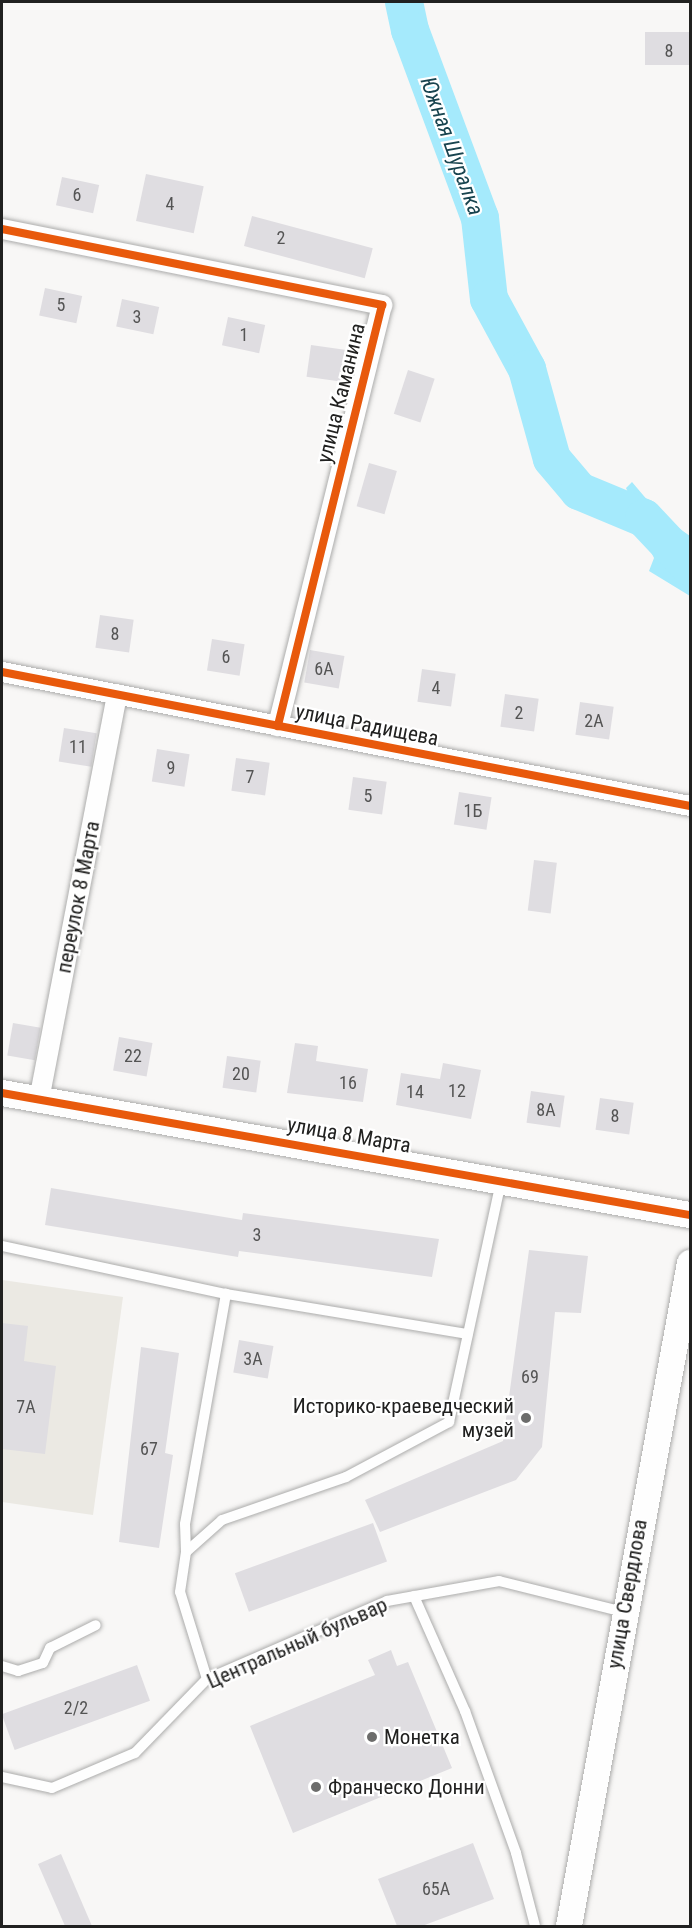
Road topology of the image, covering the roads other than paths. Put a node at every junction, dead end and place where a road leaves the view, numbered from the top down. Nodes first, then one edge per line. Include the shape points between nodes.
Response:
1 (2, 229) edge
2 (2, 672) edge
3 (117, 694) junction
4 (278, 726) junction
5 (690, 806) edge
6 (2, 1093) edge
7 (39, 1100) junction
8 (501, 1180) junction
9 (690, 1215) edge
10 (2, 1246) edge
11 (690, 1263) edge
12 (226, 1294) junction
13 (468, 1334) junction
14 (186, 1552) junction
15 (414, 1596) junction
16 (623, 1612) junction
17 (96, 1624) dead end
18 (2, 1666) edge
19 (207, 1679) junction
20 (2, 1777) edge
21 (535, 1926) edge
22 (569, 1926) edge

1 - 4 street, улица Каманина via 382,305
2 - 3 street, улица Радищева
3 - 4 street, улица Радищева
3 - 7 street, переулок 8 Марта
4 - 5 street, улица Радищева
6 - 7 street, улица 8 Марта
7 - 8 street, улица 8 Марта
8 - 9 street, улица 8 Марта
8 - 13 lane
10 - 12 lane
11 - 16 street, улица Свердлова
12 - 13 lane
12 - 14 lane via 184,1524
13 - 14 lane via 449,1422 346,1477 222,1520
14 - 19 lane via 180,1592
15 - 16 lane, Центральный бульвар via 499,1581
15 - 19 lane, Центральный бульвар via 387,1601
15 - 21 lane via 465,1711 516,1853
16 - 22 street, улица Свердлова
17 - 18 lane via 50,1648 43,1663 18,1671
19 - 20 lane, Центральный бульвар via 135,1753 52,1788

